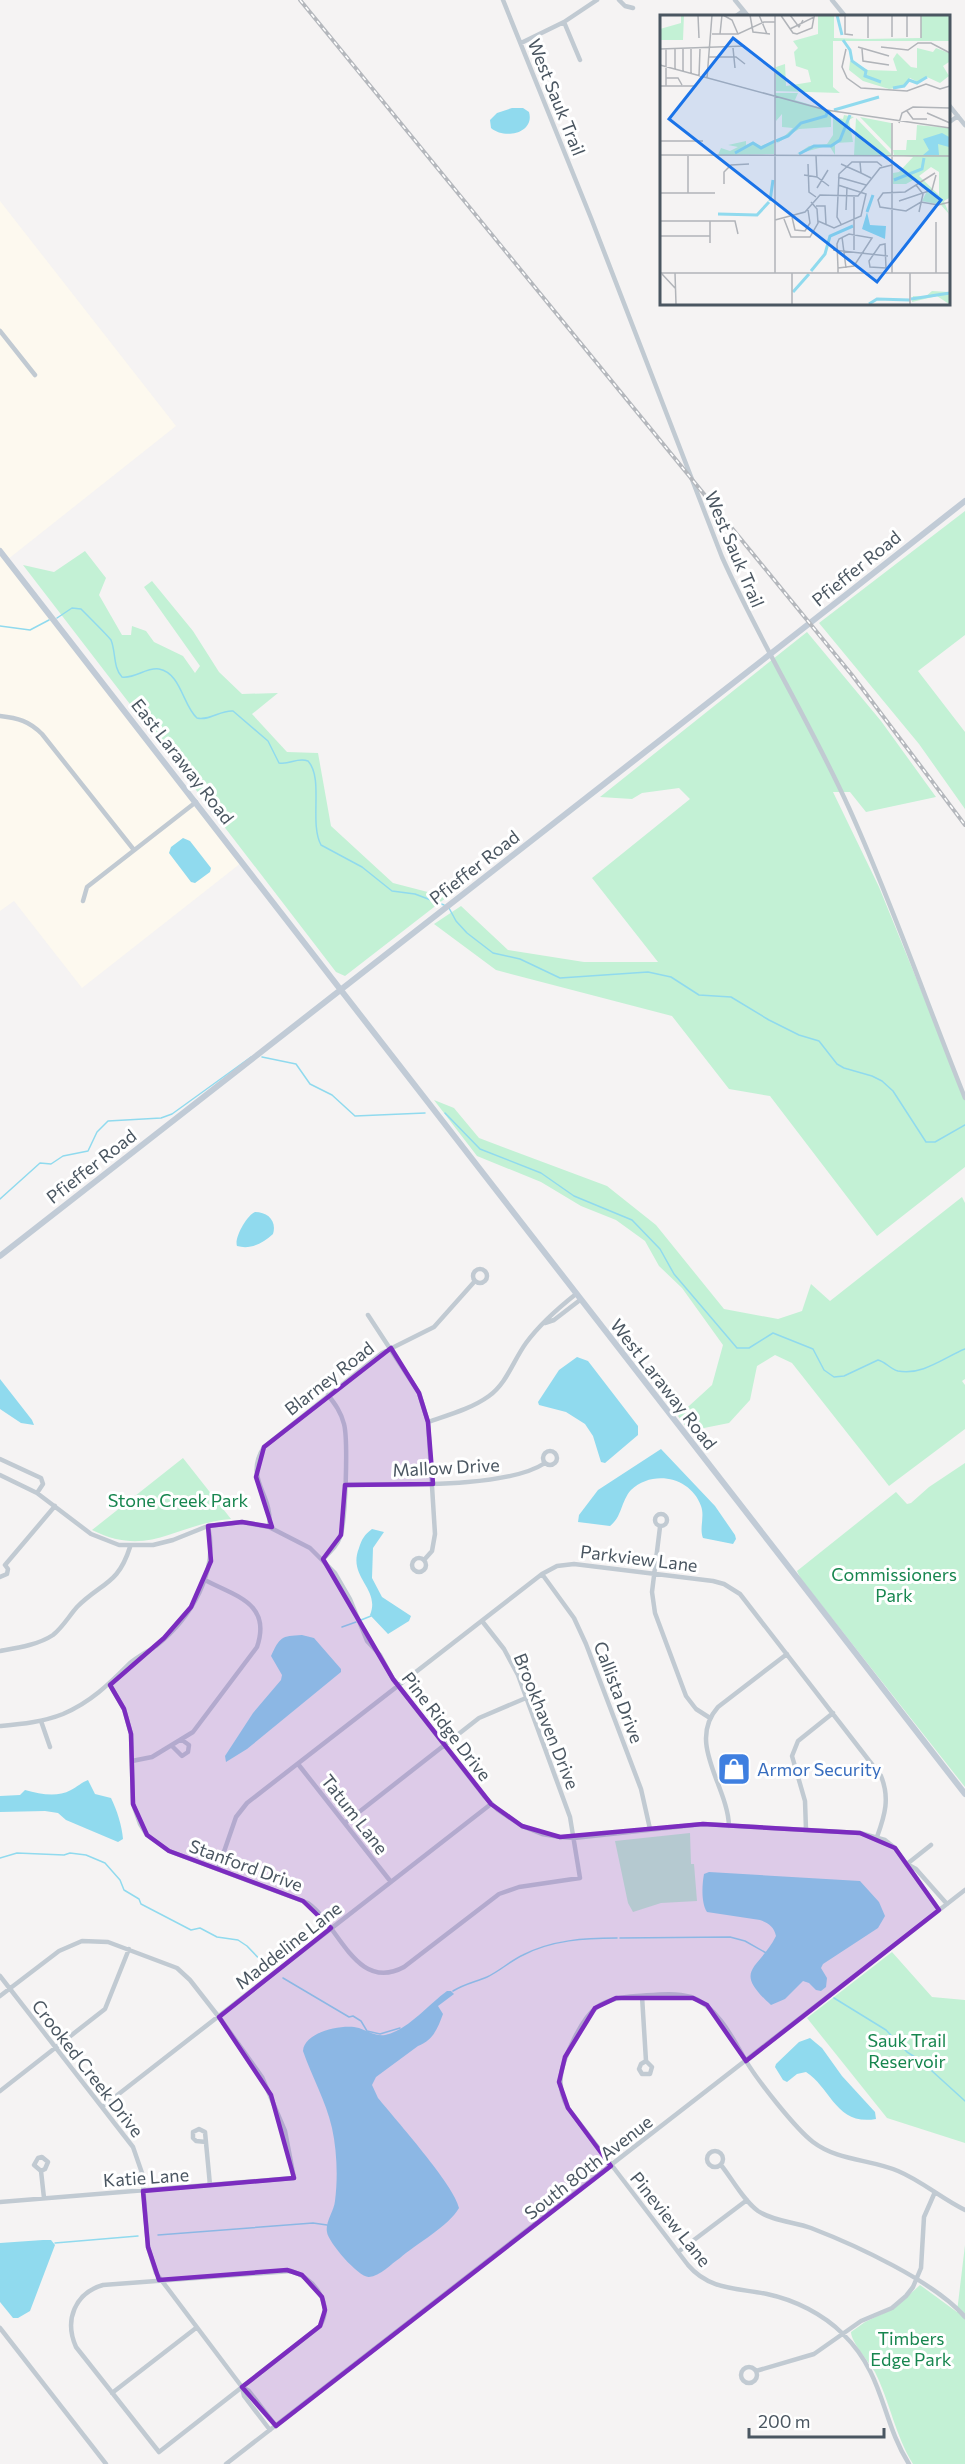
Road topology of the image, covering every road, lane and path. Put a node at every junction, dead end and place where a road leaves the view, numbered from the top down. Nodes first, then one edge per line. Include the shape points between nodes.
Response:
1 (503, 0) edge
2 (597, 0) edge
3 (619, 0) edge
4 (735, 0) edge
5 (832, 0) edge
6 (633, 8) dead end
7 (743, 11) junction
8 (737, 15) edge
9 (747, 15) edge
10 (844, 15) edge
11 (564, 22) junction
12 (521, 43) junction
13 (580, 60) dead end
14 (950, 106) edge
15 (958, 116) junction
16 (950, 122) edge
17 (965, 125) edge
18 (0, 331) edge
19 (35, 375) dead end
20 (965, 501) edge
21 (0, 552) edge
22 (770, 656) junction
23 (0, 716) edge
24 (196, 802) junction
25 (134, 850) junction
26 (83, 901) dead end
27 (340, 991) junction
28 (965, 1098) edge
29 (0, 1256) edge
30 (475, 1281) dead end
31 (578, 1297) junction
32 (368, 1315) dead end
33 (392, 1348) junction
34 (328, 1395) junction
35 (428, 1422) junction
36 (0, 1459) edge
37 (545, 1463) dead end
38 (0, 1475) edge
39 (433, 1484) junction
40 (345, 1485) junction
41 (37, 1493) junction
42 (55, 1506) junction
43 (208, 1526) junction
44 (269, 1527) junction
45 (660, 1527) dead end
46 (130, 1547) junction
47 (323, 1559) junction
48 (424, 1560) dead end
49 (3, 1564) edge
50 (654, 1573) junction
51 (542, 1574) junction
52 (0, 1577) edge
53 (205, 1580) junction
54 (482, 1621) junction
55 (0, 1651) edge
56 (786, 1654) junction
57 (110, 1685) junction
58 (398, 1686) junction
59 (526, 1698) junction
60 (833, 1713) junction
61 (710, 1718) junction
62 (40, 1721) junction
63 (0, 1726) edge
64 (182, 1740) junction
65 (444, 1745) junction
66 (172, 1746) junction
67 (50, 1747) dead end
68 (132, 1761) junction
69 (298, 1764) junction
70 (965, 1794) edge
71 (491, 1804) junction
72 (345, 1822) junction
73 (729, 1826) junction
74 (650, 1829) junction
75 (806, 1830) junction
76 (877, 1837) junction
77 (574, 1838) junction
78 (931, 1845) dead end
79 (907, 1864) junction
80 (218, 1869) junction
81 (392, 1882) junction
82 (965, 1890) edge
83 (947, 1904) junction
84 (939, 1910) junction
85 (331, 1928) junction
86 (129, 1949) junction
87 (0, 1976) edge
88 (10, 1989) junction
89 (0, 1996) edge
90 (642, 1996) junction
91 (219, 2017) junction
92 (56, 2048) junction
93 (646, 2061) dead end
94 (746, 2061) junction
95 (0, 2091) edge
96 (102, 2107) junction
97 (206, 2142) dead end
98 (721, 2165) dead end
99 (611, 2166) junction
100 (41, 2170) dead end
101 (210, 2185) junction
102 (143, 2191) junction
103 (934, 2192) junction
104 (44, 2198) junction
105 (747, 2200) junction
106 (0, 2202) edge
107 (965, 2210) edge
108 (678, 2252) junction
109 (917, 2279) junction
110 (159, 2280) junction
111 (965, 2317) edge
112 (0, 2328) edge
113 (196, 2328) junction
114 (843, 2334) junction
115 (756, 2371) dead end
116 (242, 2387) junction
117 (112, 2393) junction
118 (276, 2426) junction
119 (270, 2430) junction
120 (105, 2464) edge
121 (226, 2464) edge
122 (909, 2464) edge

1 - 12 street, West Sauk Trail
2 - 11 street
3 - 6 street
4 - 7 street
5 - 10 street
7 - 8 street
7 - 9 street
11 - 12 street
11 - 13 street
12 - 22 street, West Sauk Trail via 706,519
14 - 15 street
15 - 16 street
15 - 17 street
18 - 19 street
20 - 22 main road, Pfieffer Road
21 - 24 main road, East Laraway Road
22 - 27 main road, Pfieffer Road
22 - 28 street, West Sauk Trail via 847,805 882,883
23 - 25 street via 21,718 33,725
24 - 25 street
24 - 27 main road, East Laraway Road
25 - 26 street via 87,887
27 - 29 main road, Pfieffer Road
27 - 31 main road, West Laraway Road
30 - 33 street, Blarney Road via 434,1327
31 - 35 street via 549,1316 489,1396
31 - 70 main road, West Laraway Road
32 - 33 street
33 - 34 street, Blarney Road
33 - 35 street via 419,1393
34 - 40 street via 344,1425
34 - 44 street, Blarney Road via 268,1443 259,1458 256,1477 270,1508
35 - 39 street
36 - 41 street via 41,1478 43,1484
37 - 39 street, Mallow Drive via 514,1477
38 - 41 street, Pine Ridge Drive
39 - 40 street, Mallow Drive
39 - 48 street via 435,1540
40 - 47 street via 341,1535
41 - 42 street, Pine Ridge Drive
42 - 46 street, Pine Ridge Drive via 91,1534
42 - 49 street
43 - 44 street, Pine Ridge Drive via 243,1522
43 - 46 street, Pine Ridge Drive via 163,1543
43 - 53 street via 212,1556
44 - 47 street, Pine Ridge Drive
45 - 50 street
46 - 55 street via 124,1566 115,1577 81,1604 52,1635 34,1644
47 - 58 street, Pine Ridge Drive via 350,1599 367,1641
49 - 52 street via 7,1574
50 - 51 street, Parkview Lane via 574,1564 557,1566
50 - 56 street, Parkview Lane via 730,1587 744,1599
50 - 61 street via 655,1613 684,1691 696,1709
51 - 54 street, Parkview Lane
51 - 74 street, Callista Drive via 581,1632 641,1789
53 - 57 street via 182,1619
53 - 64 street via 245,1599 261,1622 261,1635 257,1647 193,1732
54 - 58 street, Parkview Lane
54 - 59 street, Brookhaven Drive via 509,1657
56 - 60 street, Parkview Lane
56 - 61 street via 718,1707
57 - 62 street via 63,1714
57 - 68 street, Stanford Drive via 124,1709 131,1734
58 - 65 street, Pine Ridge Drive
58 - 69 street, Parkview Lane
59 - 65 street via 483,1716
59 - 77 street, Brookhaven Drive via 570,1817
60 - 75 street via 798,1741 792,1756 805,1801
60 - 76 street, Parkview Lane via 878,1770 885,1786 887,1807
61 - 73 street via 705,1748 727,1806
62 - 63 street
62 - 67 street
64 - 66 street
64 - 66 street via 189,1745 182,1756
65 - 71 street, Pine Ridge Drive
65 - 72 street
66 - 68 street via 152,1757
68 - 80 street, Stanford Drive via 133,1804 144,1832 169,1851
69 - 72 street, Tatum Lane
69 - 80 street, Parkview Lane via 238,1812
71 - 77 street, Pine Ridge Drive via 530,1830
71 - 81 street, Maddeline Lane
72 - 81 street, Tatum Lane
73 - 74 street, Pine Ridge Drive
73 - 75 street, Pine Ridge Drive
74 - 77 street, Pine Ridge Drive
75 - 76 street, Pine Ridge Drive
76 - 79 street, Pine Ridge Drive via 895,1848
77 - 85 street, Stanford Drive via 580,1878 499,1894 390,1974 375,1973 361,1965
78 - 79 street
79 - 83 street, Pine Ridge Drive
79 - 84 street, Pine Ridge Drive
80 - 85 street, Stanford Drive via 308,1903
81 - 85 street, Maddeline Lane
82 - 83 street, South 80th Avenue
83 - 84 street, South 80th Avenue
84 - 94 street, South 80th Avenue
85 - 91 street, Maddeline Lane
86 - 88 street via 99,1940 74,1944 51,1956
86 - 91 street via 184,1973
86 - 92 street via 105,2009
87 - 88 street, Crooked Creek Drive
88 - 89 street
88 - 92 street, Crooked Creek Drive
90 - 93 street
90 - 94 street, Pineview Lane via 676,1994 707,2005
90 - 99 street, Pineview Lane via 609,2000 592,2010 565,2057 560,2074 568,2108
91 - 96 street, Maddeline Lane
91 - 101 street, Katie Lane via 249,2057 271,2096 285,2131 294,2178
92 - 95 street
92 - 96 street, Crooked Creek Drive
94 - 99 street, South 80th Avenue
94 - 103 street, Pineview Lane via 800,2129 818,2145 840,2156 900,2172
96 - 102 street, Crooked Creek Drive via 137,2154
97 - 101 street
98 - 105 street
99 - 108 street, Pineview Lane
99 - 118 street, South 80th Avenue
100 - 104 street
101 - 102 street, Katie Lane
102 - 104 street, Katie Lane
102 - 110 street, Crooked Creek Drive via 148,2247
103 - 107 street, Pineview Lane
103 - 109 street via 924,2217
104 - 106 street, Katie Lane
105 - 108 street
105 - 109 street via 765,2215 828,2235
108 - 114 street, Pineview Lane via 697,2274 712,2283 789,2301 813,2312
109 - 111 street
109 - 114 street via 897,2304
110 - 113 street, Crooked Creek Drive
110 - 116 street via 287,2270 302,2275 320,2294 325,2310 318,2329
110 - 117 street via 98,2286 83,2296 74,2309 70,2321 74,2340
112 - 120 street
113 - 116 street, Crooked Creek Drive
113 - 117 street
114 - 115 street via 807,2357
114 - 122 street, Pineview Lane via 873,2375
116 - 117 street via 159,2452
116 - 118 street, Crooked Creek Drive
116 - 119 street via 244,2396
118 - 119 street, South 80th Avenue
119 - 121 street, South 80th Avenue

